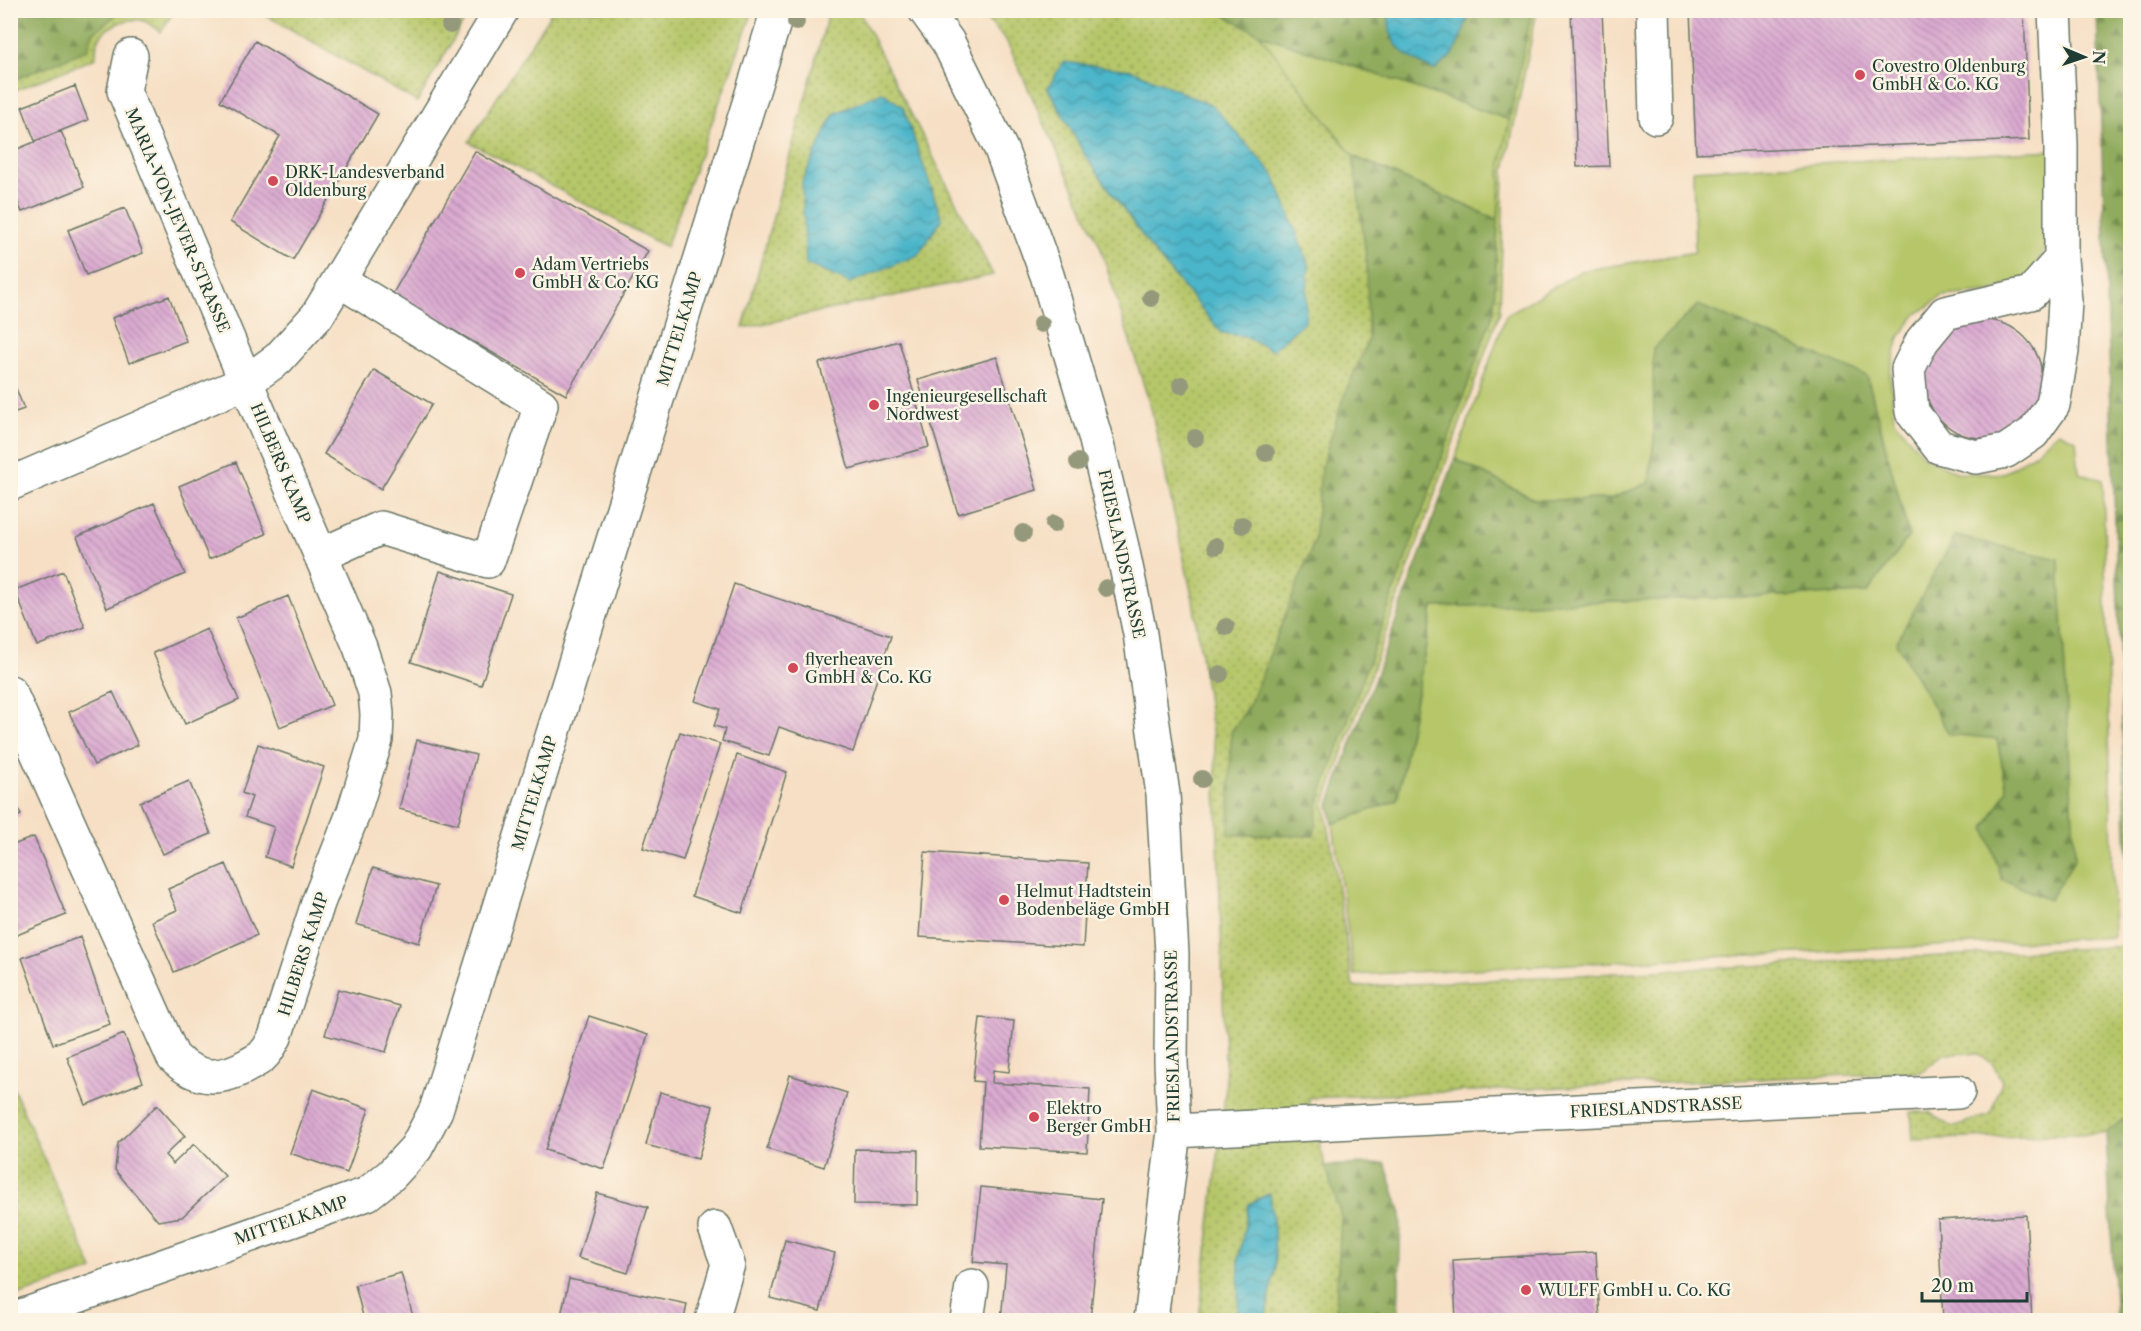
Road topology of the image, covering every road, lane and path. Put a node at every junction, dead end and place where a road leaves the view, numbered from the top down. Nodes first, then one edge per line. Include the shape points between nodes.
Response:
1 (502, 10) edge
2 (778, 10) edge
3 (925, 10) edge
4 (1653, 10) edge
5 (2055, 10) edge
6 (131, 56) dead end
7 (1656, 117) dead end
8 (2061, 258) junction
9 (339, 280) junction
10 (246, 382) junction
11 (10, 484) edge
12 (321, 555) junction
13 (10, 692) edge
14 (1958, 1092) dead end
15 (1174, 1131) junction
16 (715, 1228) dead end
17 (972, 1286) dead end
18 (10, 1320) edge
19 (712, 1320) edge
20 (967, 1320) edge
21 (1151, 1320) edge

1 - 9 street
2 - 18 street, MITTELKAMP via 436,1110 416,1148 367,1194
3 - 15 street, FRIESLANDSTRASSE via 948,42 1001,149 1050,287 1095,436 1122,547 1140,634 1163,794 1172,954
4 - 7 street
5 - 8 street
6 - 10 street, MARIA-VON-JEVER-STRASSE via 124,91
8 - 8 street via 2031,292 1945,313 1922,341 1908,369 1912,412 1939,447 1976,457 2006,451 2033,433 2054,405 2065,302
9 - 10 street via 317,316 278,359
9 - 12 street via 541,405 488,561 381,528
10 - 11 street
10 - 12 street, HILBERS KAMP
12 - 13 street, HILBERS KAMP via 375,693 376,740 275,1037 265,1055 236,1072 200,1075 186,1070 174,1057
14 - 15 street, FRIESLANDSTRASSE
15 - 21 street, FRIESLANDSTRASSE
16 - 19 street via 728,1264
17 - 20 street

